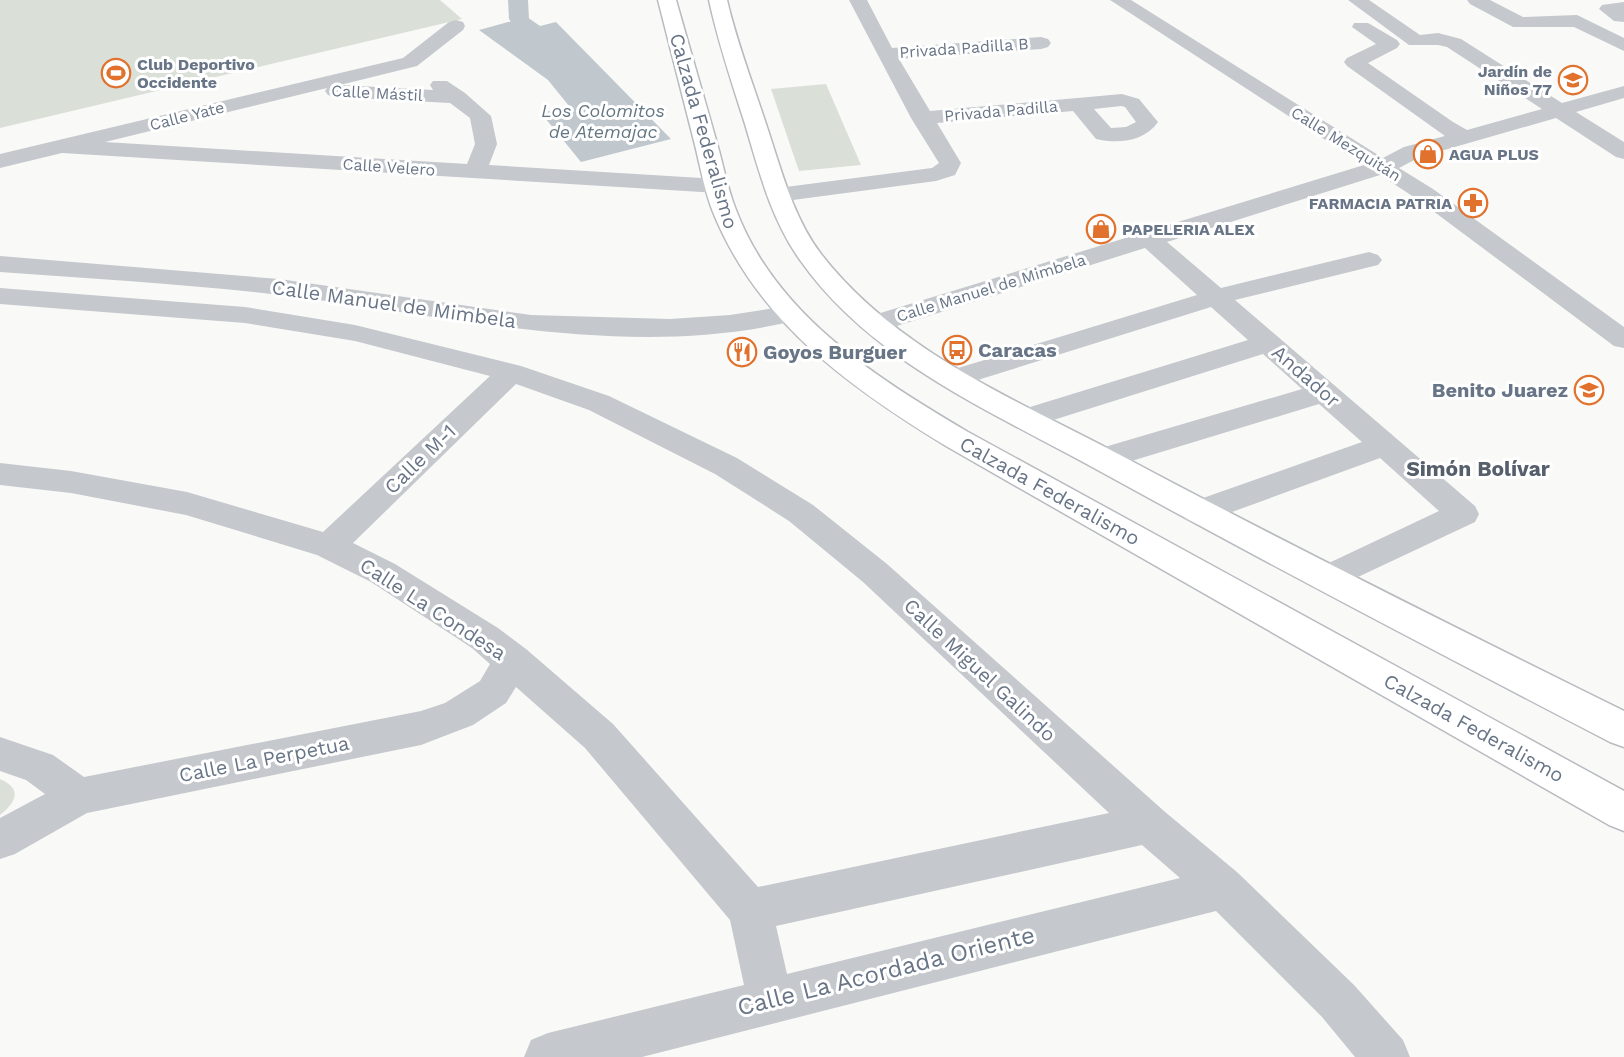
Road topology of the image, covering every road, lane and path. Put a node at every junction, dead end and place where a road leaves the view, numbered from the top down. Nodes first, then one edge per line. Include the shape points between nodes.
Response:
1 (667, 0) edge
2 (718, 0) edge
3 (858, 0) edge
4 (872, 0) edge
5 (1119, 0) edge
6 (1357, 0) edge
7 (1476, 0) edge
8 (456, 26) dead end
9 (1361, 27) dead end
10 (1041, 43) dead end
11 (1624, 45) edge
12 (886, 54) junction
13 (410, 62) junction
14 (297, 90) junction
15 (1624, 92) edge
16 (458, 97) junction
17 (1079, 104) dead end
18 (1561, 110) junction
19 (922, 118) junction
20 (1464, 137) junction
21 (61, 146) junction
22 (1624, 152) edge
23 (0, 161) edge
24 (1383, 167) junction
25 (475, 172) junction
26 (718, 186) junction
27 (778, 195) junction
28 (1149, 239) junction
29 (1369, 260) dead end
30 (0, 264) edge
31 (0, 296) edge
32 (1217, 297) junction
33 (363, 300) junction
34 (418, 308) junction
35 (788, 314) junction
36 (874, 324) junction
37 (333, 330) junction
38 (379, 339) junction
39 (1624, 340) edge
40 (1269, 343) junction
41 (511, 372) junction
42 (955, 378) junction
43 (1325, 392) junction
44 (1028, 418) junction
45 (1385, 445) junction
46 (1102, 459) junction
47 (0, 474) edge
48 (1198, 512) junction
49 (329, 546) junction
50 (1326, 579) junction
51 (513, 660) junction
52 (1624, 730) edge
53 (0, 754) edge
54 (79, 796) junction
55 (1624, 812) edge
56 (1149, 824) junction
57 (0, 840) edge
58 (1223, 888) junction
59 (750, 910) junction
60 (770, 1000) junction
61 (548, 1057) edge
62 (1386, 1057) edge

1 - 26 main road, Calzada Federalismo
2 - 27 main road via 725,33
3 - 4 street
3 - 12 street
5 - 24 street, Calle Mezquitán
6 - 18 street via 1416,41 1438,39 1454,44
7 - 11 street via 1520,23 1577,21
8 - 13 street
9 - 20 street via 1390,44 1353,62 1445,128
10 - 12 street, Privada Padilla B
12 - 19 street
13 - 14 street, Calle Yate
13 - 16 street
14 - 16 street, Calle Mástil
14 - 21 street, Calle Yate
15 - 18 street, Calle Manuel de Mimbela
16 - 25 street via 480,116 486,144
17 - 19 street, Privada Padilla
18 - 20 street, Calle Manuel de Mimbela
18 - 22 street
19 - 27 street via 950,163 947,170
20 - 24 street, Calle Manuel de Mimbela via 1412,152
21 - 23 street, Calle Yate
21 - 25 street, Calle Velero
24 - 28 street, Calle Manuel de Mimbela
24 - 39 street, Calle Mezquitán
25 - 26 street, Calle Velero
26 - 35 main road, Calzada Federalismo via 724,210 747,260
27 - 36 main road via 789,222 813,260
28 - 32 street, Andador
28 - 36 street, Calle Manuel de Mimbela
29 - 32 street
30 - 33 street, Calle Manuel de Mimbela via 279,287
31 - 37 street, Calle Manuel de Mimbela via 245,315
32 - 40 street, Andador
32 - 42 street
33 - 34 street, Calle Manuel de Mimbela
33 - 37 street via 369,309 367,320
34 - 35 street, Calle Manuel de Mimbela via 531,323 611,327 730,324
34 - 38 street via 380,320
35 - 55 main road, Calzada Federalismo via 845,367 919,417
36 - 42 main road via 903,347
37 - 38 street, Calle Manuel de Mimbela
38 - 41 street, Calle Manuel de Mimbela
40 - 43 street, Andador
40 - 44 street
41 - 49 street, Calle M-1
41 - 56 street, Calle Miguel Galindo via 599,403 663,434 726,466 801,513 875,573
42 - 44 main road
43 - 45 street, Andador
43 - 46 street
44 - 46 main road
45 - 48 street
45 - 50 street, Andador via 1463,514
46 - 48 main road
47 - 49 street, Calle La Condesa via 71,482 187,504
48 - 50 main road
49 - 51 street, Calle La Condesa via 383,573
50 - 52 main road
51 - 54 street, Calle La Perpetua via 494,692 459,714 421,728
51 - 59 street, Calle La Condesa via 599,735
53 - 54 street via 39,767
54 - 57 street, Calle La Perpetua
56 - 58 street, Calle Miguel Galindo
56 - 59 street
58 - 60 street, Calle La Acordada Oriente
58 - 62 street, Calle Miguel Galindo via 1338,1001
59 - 60 street, Calle La Condesa
60 - 61 street, Calle La Acordada Oriente

